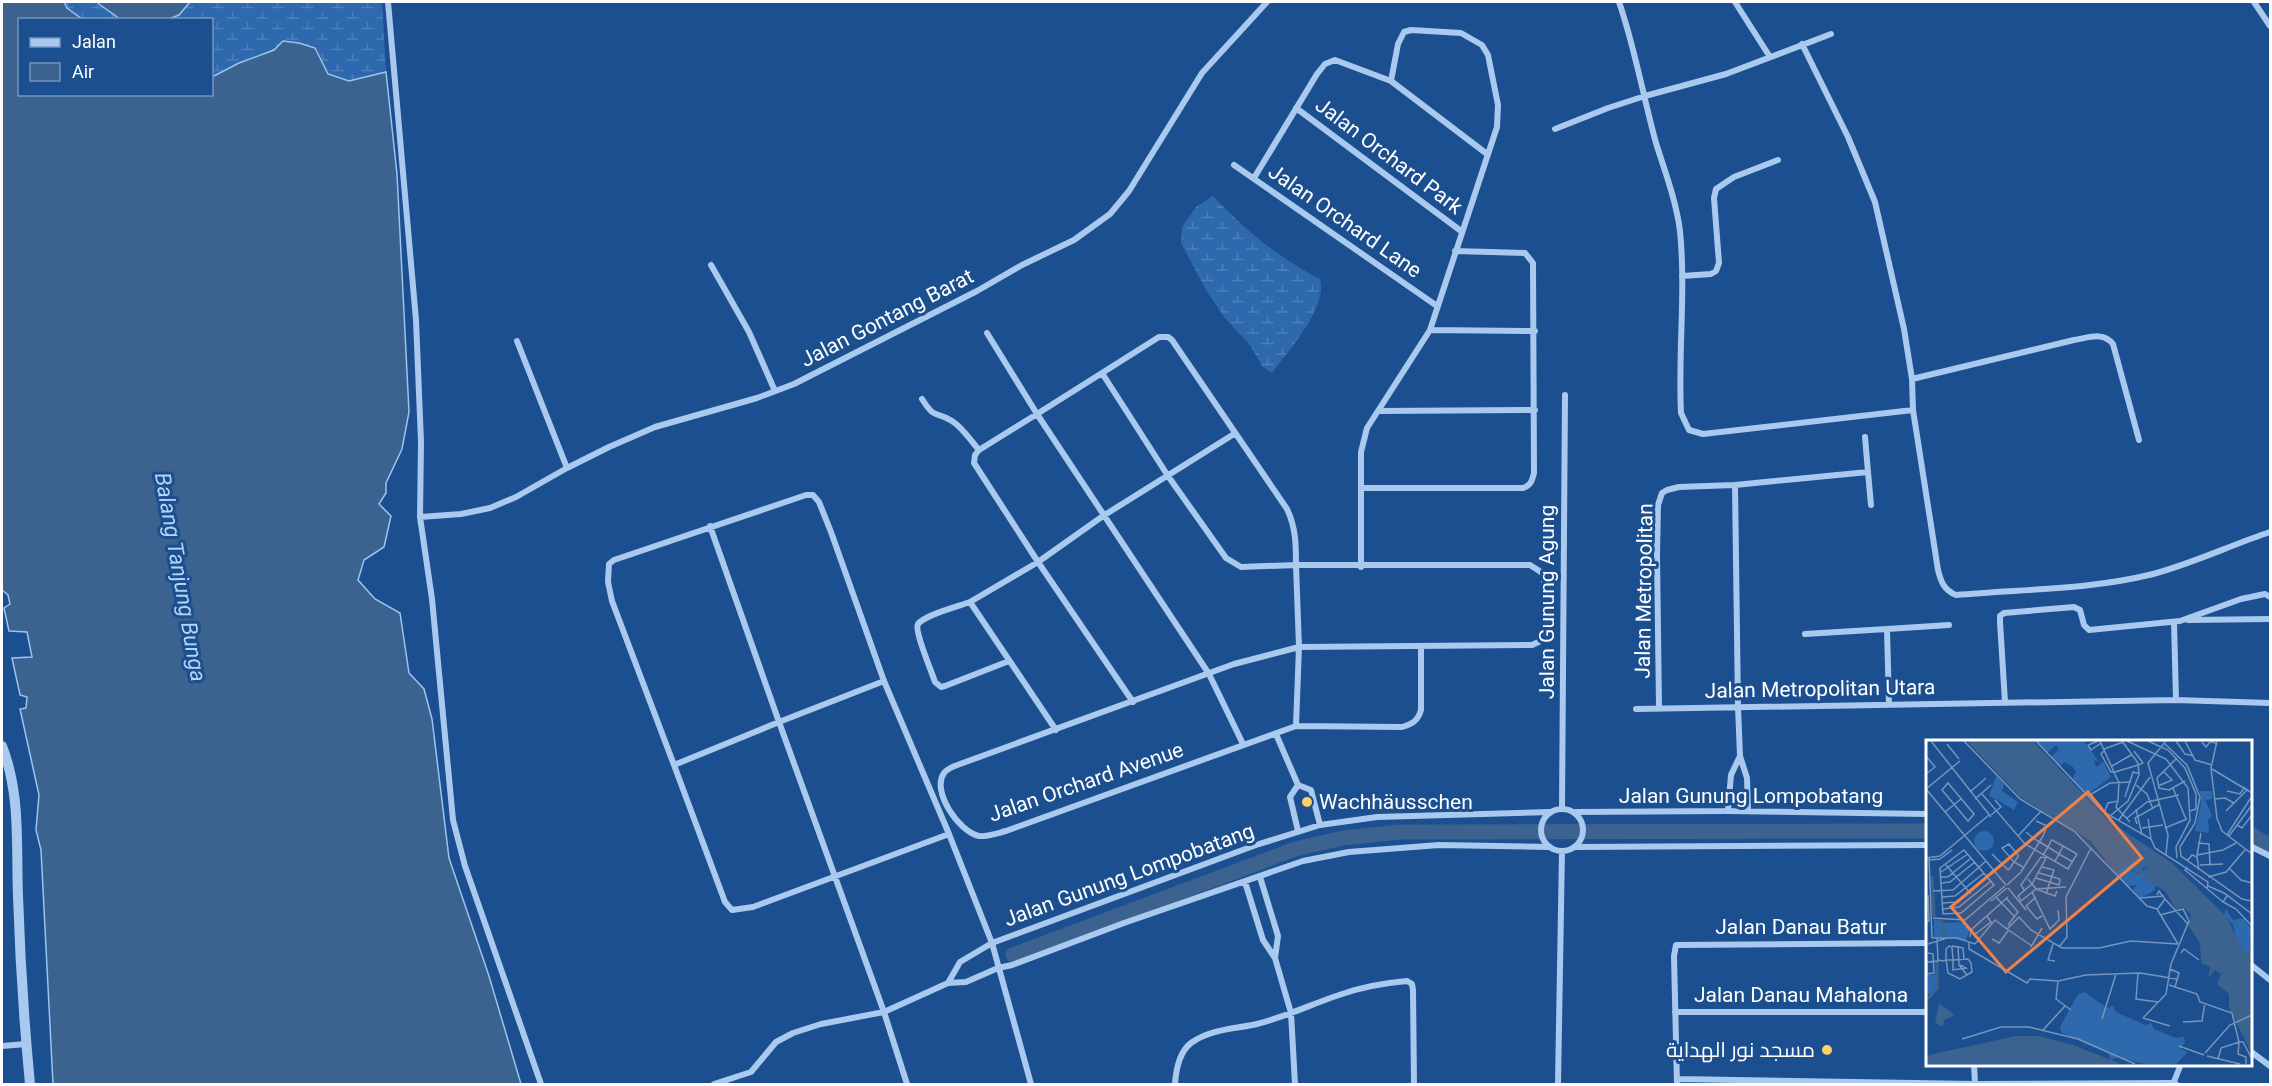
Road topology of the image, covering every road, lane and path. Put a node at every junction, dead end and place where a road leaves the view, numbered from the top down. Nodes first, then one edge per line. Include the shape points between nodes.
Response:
1 (388, 2) edge
2 (1268, 2) edge
3 (1619, 2) edge
4 (1735, 2) edge
5 (2254, 2) edge
6 (2271, 26) edge
7 (1831, 34) dead end
8 (1802, 44) junction
9 (1770, 57) junction
10 (1390, 81) junction
11 (1645, 96) junction
12 (1296, 108) junction
13 (1555, 129) dead end
14 (1487, 154) junction
15 (1778, 160) dead end
16 (1234, 165) dead end
17 (1254, 178) junction
18 (1461, 231) junction
19 (1455, 250) junction
20 (711, 265) dead end
21 (1682, 276) junction
22 (1437, 306) junction
23 (1430, 330) junction
24 (1535, 331) junction
25 (987, 333) dead end
26 (517, 341) dead end
27 (1102, 373) junction
28 (1912, 379) junction
29 (775, 391) junction
30 (1565, 395) dead end
31 (922, 399) dead end
32 (1536, 410) junction
33 (1913, 410) junction
34 (1378, 411) junction
35 (1037, 414) junction
36 (1234, 434) junction
37 (1865, 437) dead end
38 (2139, 440) dead end
39 (980, 450) junction
40 (567, 468) junction
41 (1868, 472) junction
42 (1168, 476) junction
43 (1735, 485) junction
44 (1361, 488) junction
45 (1871, 505) dead end
46 (1103, 516) junction
47 (420, 517) junction
48 (710, 526) junction
49 (2271, 532) edge
50 (1038, 562) junction
51 (1296, 565) junction
52 (1360, 567) junction
53 (2271, 597) edge
54 (970, 602) junction
55 (2185, 620) junction
56 (2271, 620) edge
57 (2174, 622) junction
58 (1949, 625) dead end
59 (1887, 629) junction
60 (1805, 634) dead end
61 (1299, 647) junction
62 (1421, 647) junction
63 (1008, 661) junction
64 (1209, 674) junction
65 (884, 681) junction
66 (2176, 700) junction
67 (1133, 702) junction
68 (2005, 702) junction
69 (2271, 703) edge
70 (1889, 705) junction
71 (1659, 707) junction
72 (1738, 707) junction
73 (1636, 709) dead end
74 (779, 722) junction
75 (1296, 726) junction
76 (1056, 730) junction
77 (1276, 734) junction
78 (1243, 744) junction
79 (2, 750) edge
80 (1740, 756) junction
81 (674, 765) junction
82 (1298, 785) junction
83 (1562, 808) junction
84 (1728, 811) junction
85 (1748, 811) junction
86 (1926, 814) edge
87 (1547, 815) junction
88 (1577, 815) junction
89 (1320, 825) junction
90 (1298, 831) junction
91 (949, 834) junction
92 (1547, 845) junction
93 (1577, 845) junction
94 (1926, 845) edge
95 (2251, 846) edge
96 (1562, 851) junction
97 (2271, 856) edge
98 (837, 877) junction
99 (1260, 877) junction
100 (1245, 882) junction
101 (992, 943) junction
102 (1926, 943) edge
103 (1275, 958) junction
104 (2251, 965) edge
105 (998, 969) junction
106 (2271, 980) edge
107 (948, 983) junction
108 (884, 1012) junction
109 (1675, 1012) junction
110 (1926, 1012) edge
111 (1291, 1013) junction
112 (26, 1044) junction
113 (2, 1046) edge
114 (2251, 1052) edge
115 (1974, 1065) edge
116 (2181, 1065) edge
117 (2271, 1066) edge
118 (1677, 1082) edge
119 (30, 1084) edge
120 (541, 1084) edge
121 (714, 1084) edge
122 (906, 1084) edge
123 (1032, 1084) edge
124 (1175, 1084) edge
125 (1295, 1084) edge
126 (1414, 1084) edge
127 (1558, 1084) edge
128 (1975, 1084) edge
129 (2174, 1084) edge

1 - 47 street via 416,320 422,442
2 - 29 street, Jalan Gontang Barat via 1202,73 1129,191 1095,226 977,291
3 - 11 street
4 - 9 street
5 - 6 street
7 - 8 street
8 - 9 street
8 - 28 street via 1875,202
9 - 11 street via 1705,81
10 - 12 street via 1331,61 1317,74
10 - 14 street
10 - 14 street via 1404,32 1461,33 1482,45 1488,55 1498,105 1497,127
11 - 13 street
11 - 21 street via 1675,204
12 - 17 street
12 - 18 street, Jalan Orchard Park
14 - 18 street
15 - 21 street via 1734,177 1716,189 1716,271
16 - 17 street, Jalan Orchard Lane
17 - 22 street, Jalan Orchard Lane
18 - 19 street
19 - 22 street
19 - 24 street via 1517,252 1530,257
20 - 29 street via 749,332
21 - 33 street via 1680,402 1689,430 1703,434
22 - 23 street
23 - 24 street
23 - 34 street
24 - 32 street
25 - 35 street
26 - 40 street
27 - 35 street
27 - 36 street via 1159,337 1168,337
27 - 42 street
28 - 33 street
28 - 38 street via 2102,336 2113,344
29 - 40 street, Jalan Gontang Barat via 655,428
30 - 83 street, Jalan Gunung Agung
31 - 39 street via 935,416 954,422
32 - 34 street
32 - 44 street via 1534,473 1528,486
33 - 49 street via 1938,570 1943,585 1956,595 2064,588 2152,574
34 - 44 street via 1362,441
35 - 39 street
35 - 46 street
36 - 42 street
36 - 51 street via 1293,521
37 - 41 street
39 - 50 street via 974,463
40 - 47 street, Jalan Gontang Barat via 490,508
41 - 43 street
41 - 45 street
42 - 46 street
42 - 51 street via 1232,563 1241,567
43 - 71 street, Jalan Metropolitan via 1679,487 1662,493 1658,505
43 - 72 street
44 - 52 street
46 - 50 street
46 - 64 street
47 - 120 street via 432,599 453,820 465,866
48 - 65 street via 806,495 816,497
48 - 74 street
48 - 81 street via 614,560 608,570 612,601
50 - 54 street
50 - 67 street
51 - 52 street
51 - 61 street
52 - 62 street, Jalan Orchard Avenue via 1530,565 1544,574 1545,631 1539,643
53 - 55 street via 2265,594 2241,599
54 - 63 street
54 - 63 street via 918,623 918,635 935,682 945,686
55 - 56 street
55 - 57 street
57 - 66 street
57 - 68 street via 2088,630 2080,610 2074,607 2001,614
58 - 59 street
59 - 60 street
59 - 70 street
61 - 62 street, Jalan Orchard Avenue
61 - 64 street, Jalan Orchard Avenue
61 - 75 street
62 - 75 street via 1421,710 1411,725
63 - 76 street
64 - 67 street, Jalan Orchard Avenue
64 - 78 street
65 - 74 street
65 - 91 street
66 - 68 street, Jalan Metropolitan Utara
66 - 69 street, Jalan Metropolitan Utara
67 - 76 street, Jalan Orchard Avenue
68 - 70 street, Jalan Metropolitan Utara
70 - 72 street, Jalan Metropolitan Utara
71 - 72 street, Jalan Metropolitan Utara
71 - 73 street, Jalan Metropolitan Utara
72 - 80 street
74 - 81 street
74 - 98 street
75 - 77 street, Jalan Orchard Avenue
76 - 78 street, Jalan Orchard Avenue via 949,768 941,779 942,790 961,827 981,836 1006,831
77 - 78 street, Jalan Orchard Avenue
77 - 82 street
79 - 112 street via 14,785 17,814
80 - 84 street via 1731,776
80 - 85 street via 1747,778
81 - 98 street via 729,908 744,909
82 - 89 street via 1311,790
82 - 90 street via 1290,797
83 - 87 street
83 - 88 street
84 - 85 street, Jalan Gunung Lompobatang
84 - 88 street, Jalan Gunung Lompobatang
85 - 86 street, Jalan Gunung Lompobatang
87 - 89 street, Jalan Gunung Lompobatang via 1377,817
87 - 92 street via 1541,830
88 - 93 street via 1584,830
89 - 90 street, Jalan Gunung Lompobatang
90 - 101 street, Jalan Gunung Lompobatang
91 - 98 street
91 - 101 street
92 - 96 street
92 - 99 street, Jalan Gunung Lompobatang via 1439,845 1349,852 1303,861
93 - 94 street
93 - 96 street
95 - 97 street
96 - 127 street
98 - 108 street
99 - 100 street, Jalan Gunung Lompobatang
99 - 103 street via 1278,936
100 - 103 street via 1263,940
100 - 105 street, Jalan Gunung Lompobatang
101 - 105 street, Jalan Gunung Lompobatang
101 - 107 street via 960,962
102 - 109 street, Jalan Danau Batur via 1676,946
103 - 111 street
104 - 106 street
105 - 107 street via 966,982
105 - 123 street
107 - 108 street
108 - 121 street via 793,1033 777,1042 751,1072
108 - 122 street
109 - 110 street, Jalan Danau Mahalona
109 - 118 street
111 - 124 street via 1211,1033 1189,1044 1178,1063
111 - 125 street
111 - 126 street via 1356,989 1410,982
112 - 113 street
112 - 119 street
114 - 117 street
115 - 128 street
116 - 129 street
118 - 128 street
128 - 129 street

